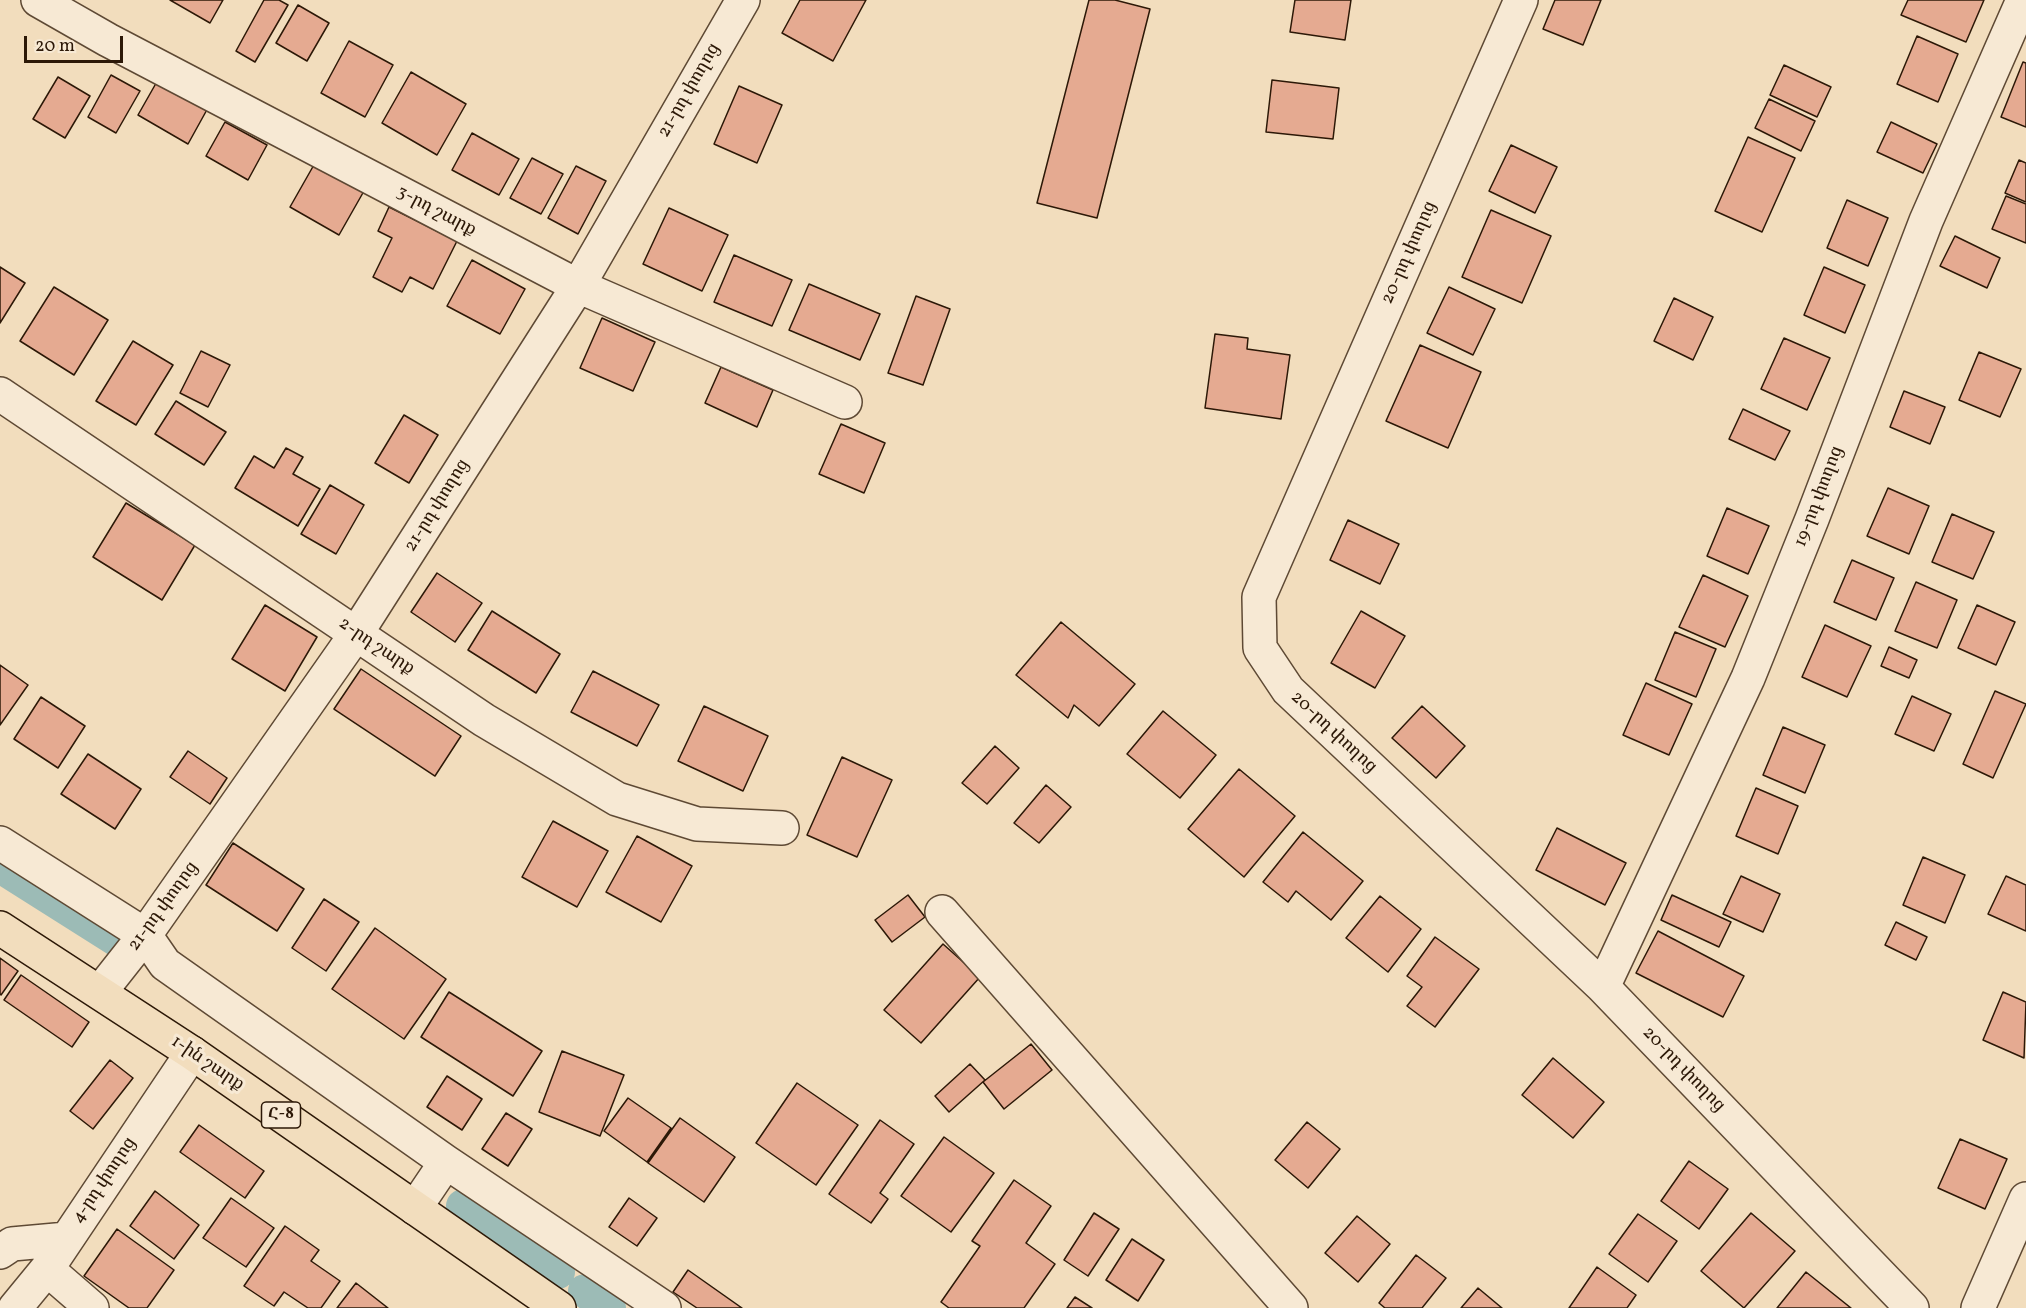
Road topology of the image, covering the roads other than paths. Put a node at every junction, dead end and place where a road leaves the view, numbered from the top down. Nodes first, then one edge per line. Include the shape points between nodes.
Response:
1 (38, 0) edge
2 (743, 0) edge
3 (1521, 0) edge
4 (2023, 0) edge
5 (578, 286) junction
6 (0, 394) edge
7 (845, 402) dead end
8 (356, 634) junction
9 (782, 828) dead end
10 (0, 843) edge
11 (942, 912) dead end
12 (0, 928) edge
13 (145, 935) junction
14 (1603, 987) junction
15 (100, 992) junction
16 (192, 1053) junction
17 (446, 1162) junction
18 (2026, 1199) edge
19 (415, 1208) junction
20 (67, 1239) junction
21 (0, 1252) edge
22 (47, 1269) junction
23 (15, 1308) edge
24 (92, 1308) edge
25 (558, 1308) edge
26 (664, 1308) edge
27 (1291, 1308) edge
28 (1912, 1308) edge
29 (1978, 1308) edge

1 - 5 street, 3-րդ շարք
2 - 5 street, 21-րդ փողոց
3 - 14 street, 20-րդ փողոց via 1259,597 1260,648 1288,690
4 - 14 street, 19-րդ փողոց via 1926,221 1748,678
5 - 7 street, 3-րդ շարք
5 - 8 street, 21-րդ փողոց
6 - 8 street, 2-րդ շարք
8 - 9 street, 2-րդ շարք via 484,720 617,800 697,824
8 - 13 street, 21-րդ փողոց
10 - 13 street
11 - 27 street
12 - 15 main road, 1-ին շարք / Հ-8
13 - 15 street, 21-րդ փողոց
13 - 17 street via 165,964
14 - 28 street, 20-րդ փողոց
15 - 16 main road, 1-ին շարք / Հ-8
16 - 19 main road, 1-ին շարք / Հ-8
16 - 20 street, 4-րդ փողոց
17 - 19 street
17 - 26 street
18 - 29 street
19 - 25 main road, 1-ին շարք / Հ-8
20 - 21 street via 12,1244
20 - 22 street, 4-րդ փողոց
22 - 23 street, 4-րդ փողոց
22 - 24 street

